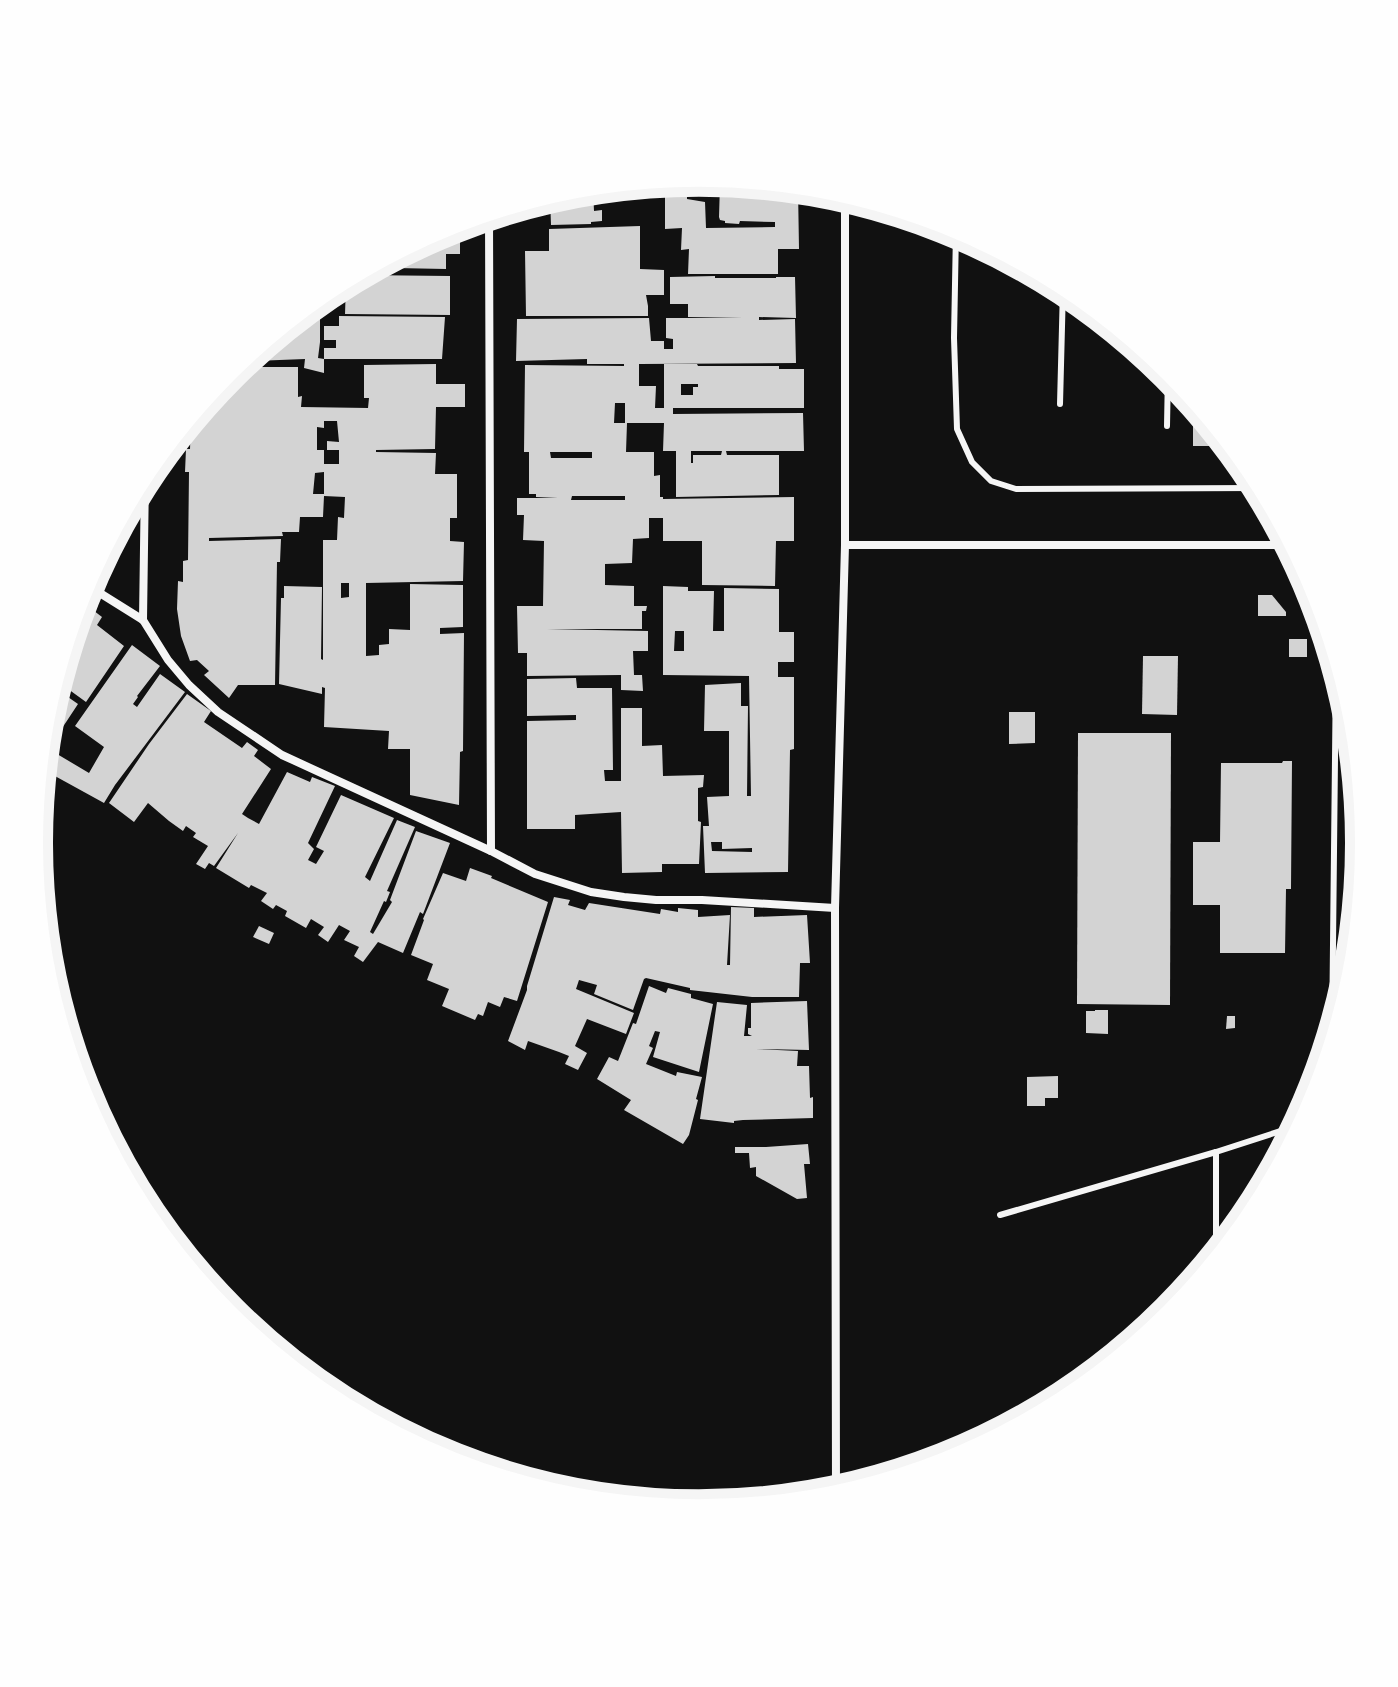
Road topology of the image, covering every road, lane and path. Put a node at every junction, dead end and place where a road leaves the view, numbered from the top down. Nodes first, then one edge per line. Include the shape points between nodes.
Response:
1 (845, 210) edge
2 (489, 227) edge
3 (956, 246) edge
4 (1063, 303) edge
5 (1168, 392) edge
6 (1060, 404) dead end
7 (1167, 426) dead end
8 (1244, 488) edge
9 (145, 503) edge
10 (845, 545) junction
11 (1277, 545) edge
12 (99, 592) edge
13 (143, 620) junction
14 (1336, 709) edge
15 (491, 851) junction
16 (835, 908) junction
17 (1332, 992) edge
18 (1283, 1130) edge
19 (1216, 1152) junction
20 (1000, 1215) dead end
21 (1216, 1239) edge
22 (836, 1480) edge

1 - 10 street
2 - 15 street
3 - 8 lane via 957,429 972,462 991,481 1016,489
4 - 6 lane
5 - 7 lane
9 - 13 street
10 - 11 street
10 - 16 street
12 - 13 street
13 - 15 street via 189,685 218,712 282,755
14 - 17 lane
15 - 16 street via 535,874 591,892
16 - 22 street
18 - 19 lane
19 - 20 lane
19 - 21 lane

